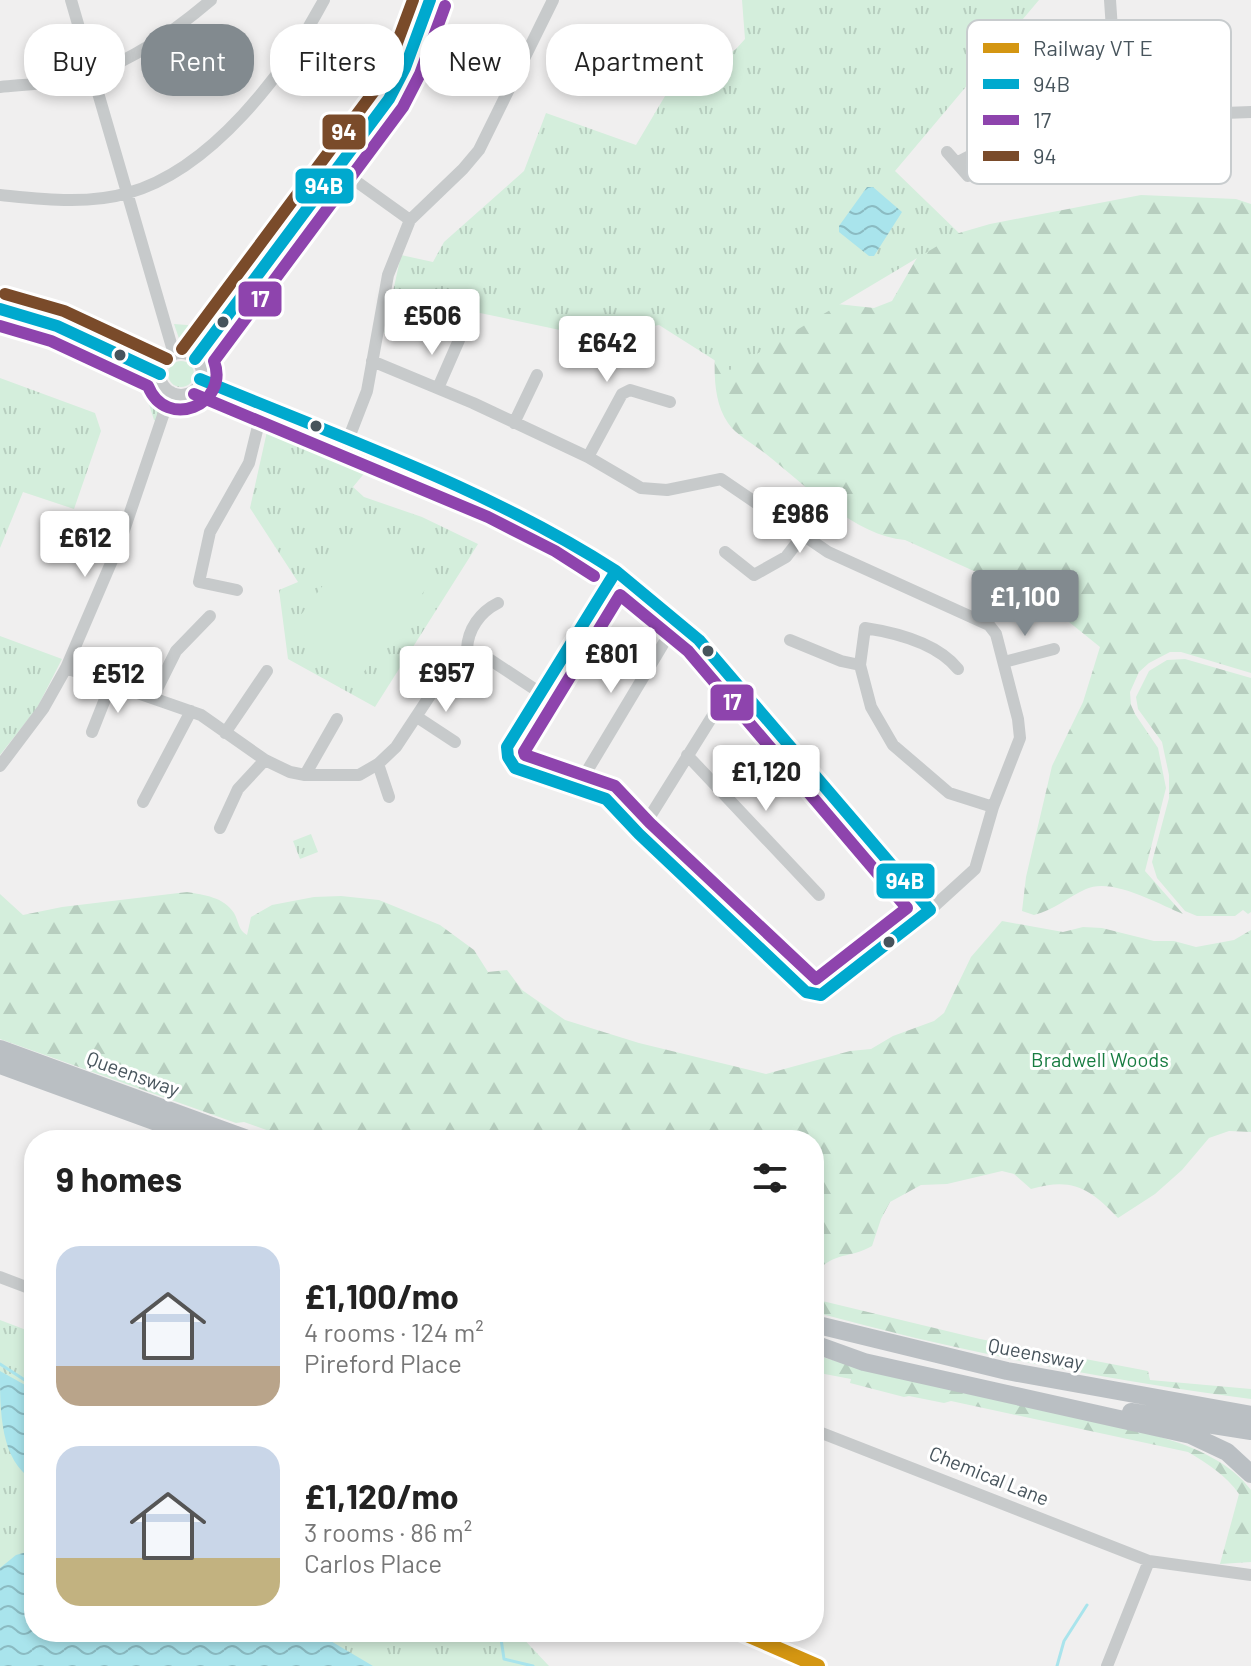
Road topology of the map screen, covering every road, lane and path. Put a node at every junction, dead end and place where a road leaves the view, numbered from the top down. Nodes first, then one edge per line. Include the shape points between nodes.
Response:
1 (71, 0) edge
2 (211, 0) edge
3 (324, 0) edge
4 (430, 0) edge
5 (553, 0) edge
6 (1110, 0) edge
7 (1111, 20) edge
8 (78, 24) edge
9 (310, 24) edge
10 (125, 58) edge
11 (270, 80) edge
12 (24, 84) edge
13 (0, 87) edge
14 (99, 96) edge
15 (384, 96) edge
16 (389, 99) junction
17 (1251, 112) edge
18 (1231, 113) edge
19 (947, 152) dead end
20 (967, 157) edge
21 (958, 162) junction
22 (339, 169) junction
23 (967, 175) edge
24 (128, 193) junction
25 (0, 195) edge
26 (410, 220) junction
27 (0, 309) edge
28 (459, 340) dead end
29 (174, 354) junction
30 (195, 359) junction
31 (372, 361) junction
32 (160, 374) junction
33 (537, 376) dead end
34 (200, 379) junction
35 (438, 388) junction
36 (171, 392) junction
37 (664, 403) dead end
38 (263, 406) junction
39 (514, 423) junction
40 (348, 440) junction
41 (588, 457) junction
42 (803, 535) junction
43 (725, 552) dead end
44 (616, 571) junction
45 (237, 590) dead end
46 (498, 603) dead end
47 (210, 616) dead end
48 (677, 621) junction
49 (790, 640) dead end
50 (1054, 649) dead end
51 (1004, 662) junction
52 (860, 665) junction
53 (66, 668) junction
54 (958, 669) dead end
55 (267, 671) dead end
56 (735, 680) junction
57 (111, 684) junction
58 (539, 692) junction
59 (431, 694) dead end
60 (153, 697) junction
61 (191, 711) junction
62 (417, 717) junction
63 (337, 719) dead end
64 (92, 724) dead end
65 (225, 733) junction
66 (455, 742) dead end
67 (687, 755) junction
68 (265, 760) junction
69 (378, 764) junction
70 (0, 766) edge
71 (305, 775) junction
72 (135, 785) dead end
73 (580, 788) junction
74 (389, 797) dead end
75 (993, 807) junction
76 (220, 828) dead end
77 (639, 834) junction
78 (819, 895) dead end
79 (930, 910) junction
80 (0, 1049) edge
81 (0, 1065) edge
82 (179, 1130) edge
83 (223, 1130) edge
84 (0, 1277) edge
85 (24, 1286) edge
86 (824, 1326) edge
87 (824, 1344) edge
88 (824, 1346) edge
89 (1007, 1371) junction
90 (1251, 1405) edge
91 (1251, 1415) edge
92 (1251, 1431) edge
93 (824, 1434) edge
94 (1251, 1474) edge
95 (1149, 1561) junction
96 (1249, 1573) edge
97 (1107, 1666) edge

1 - 8 street
2 - 10 street
3 - 9 street
4 - 16 street
5 - 26 street via 479,150
6 - 7 street
11 - 24 street via 223,134 176,170
12 - 13 street
14 - 24 street
15 - 16 street
16 - 22 street
17 - 18 street
19 - 21 street
20 - 21 street
21 - 23 street
22 - 26 street
22 - 30 street
24 - 25 street via 73,200
24 - 29 street
26 - 31 street via 388,275
27 - 32 street via 57,326
28 - 35 street
29 - 30 street
29 - 32 street via 164,361
30 - 34 street
31 - 35 street
31 - 40 street
32 - 36 street
33 - 39 street
34 - 36 street via 191,392
34 - 38 street
35 - 39 street
36 - 53 street via 120,542
37 - 41 street via 630,390 622,394
38 - 40 street
38 - 45 street via 249,463 210,532 199,582
39 - 41 street
40 - 44 street via 495,502
41 - 42 street via 641,488 667,490 721,479
42 - 43 street via 786,557 754,575
42 - 51 street via 828,552 989,625
44 - 48 street
44 - 58 street
46 - 58 street via 485,610 468,637 467,649
47 - 60 street via 176,651
48 - 56 street
48 - 73 street
49 - 52 street
50 - 51 street
51 - 75 street via 1020,738
52 - 54 street via 865,628 893,632 947,655
52 - 75 street via 871,707 893,745 949,793
53 - 57 street
53 - 70 street
55 - 65 street
56 - 67 street
56 - 79 street
57 - 60 street
57 - 64 street
58 - 73 street via 507,747 508,757 515,768
59 - 62 street
60 - 61 street
61 - 65 street
61 - 72 street via 146,796
62 - 66 street
62 - 69 street
63 - 71 street
65 - 68 street
67 - 77 street
67 - 78 street
68 - 71 street
68 - 76 street via 238,789
69 - 71 street via 359,775
69 - 74 street
73 - 77 street via 606,799
75 - 79 street via 975,869
77 - 79 street via 816,996
80 - 83 highway, Queensway
81 - 82 highway, Queensway
84 - 85 street
86 - 89 highway, Queensway
87 - 92 highway, Queensway via 1143,1414
88 - 94 highway via 864,1362 1191,1435 1227,1452
89 - 90 highway
89 - 91 highway, Queensway
93 - 95 street, Chemical Lane
95 - 96 street, Chemical Lane
95 - 97 street

